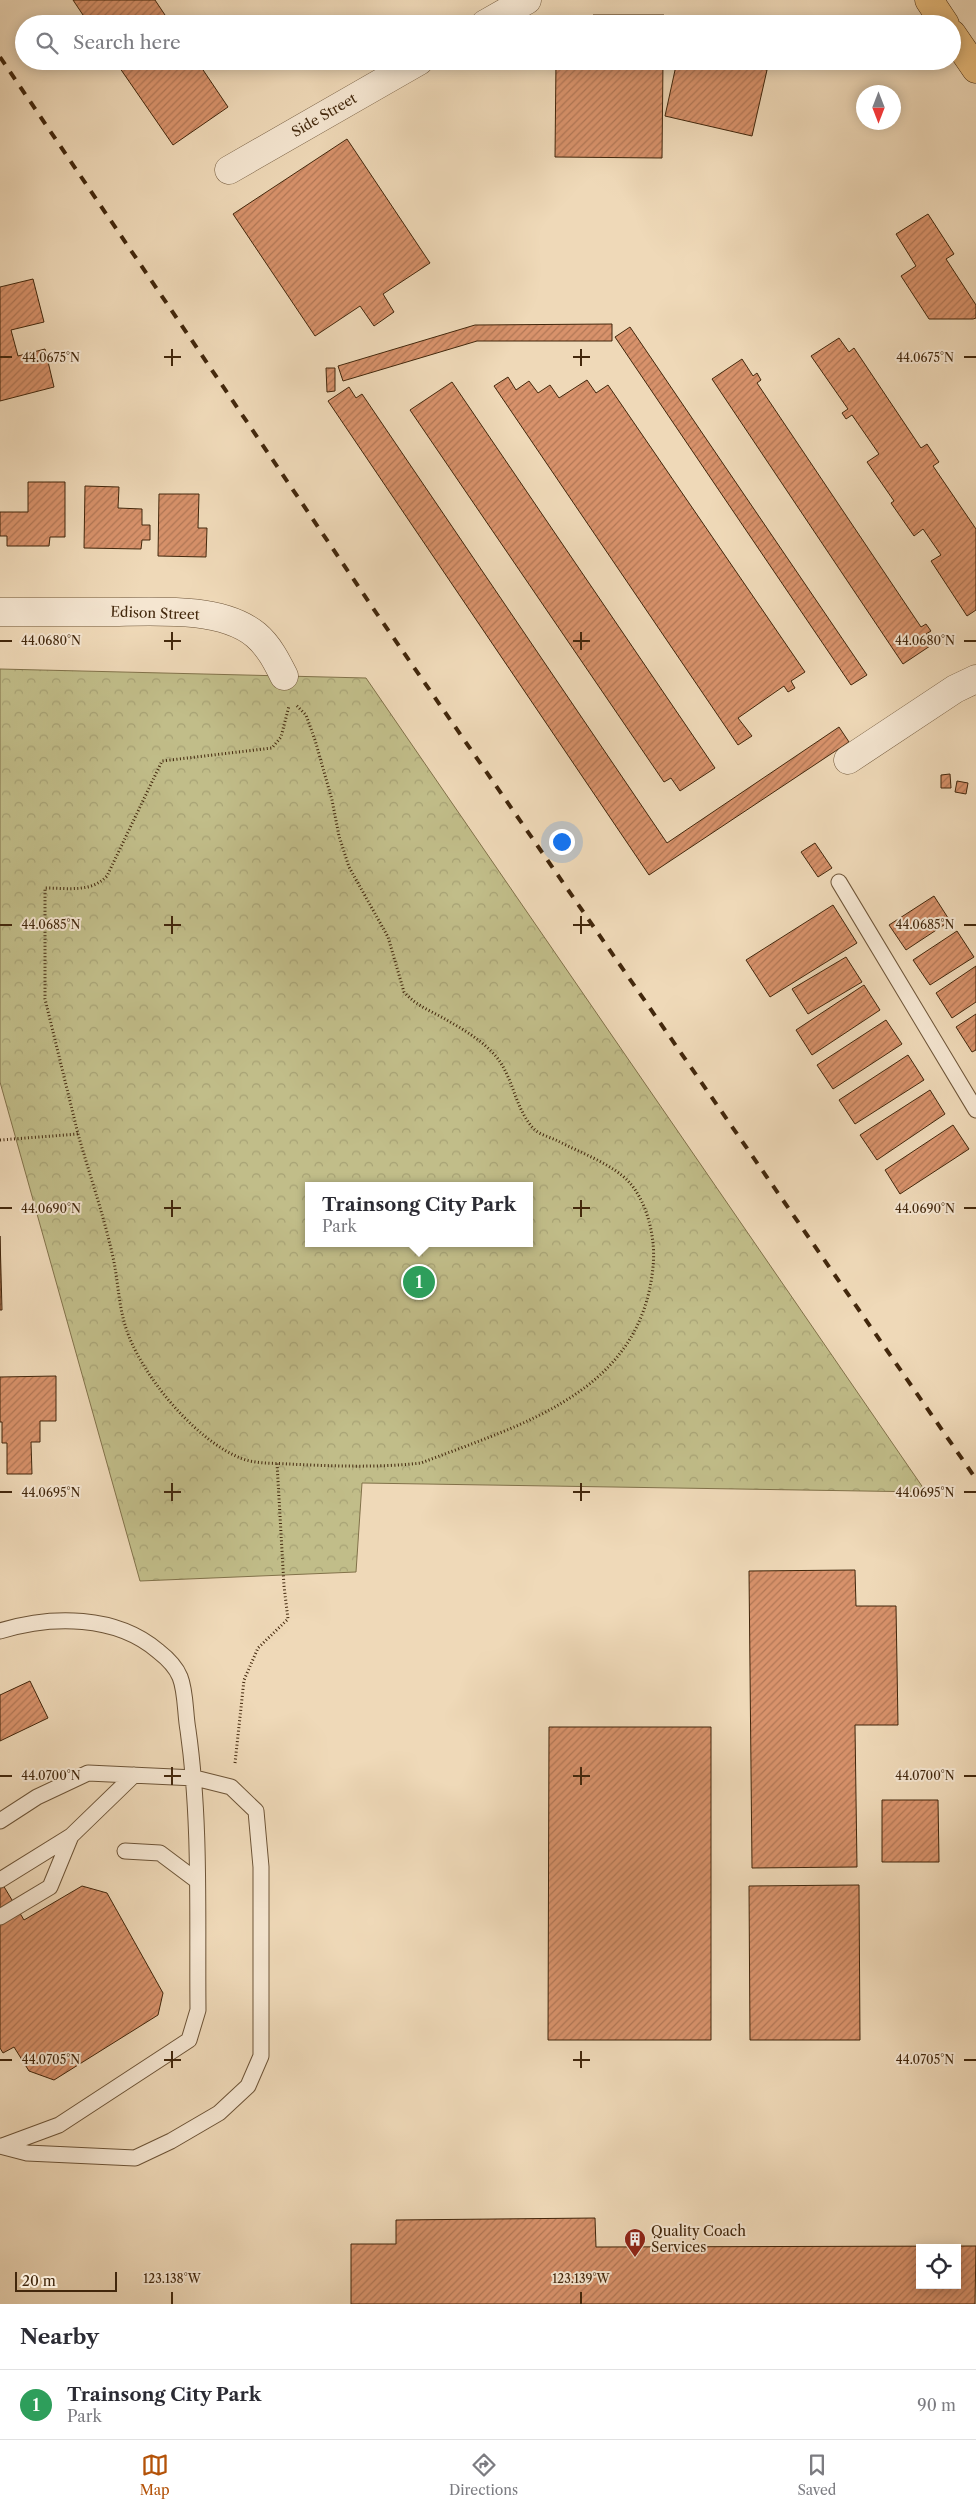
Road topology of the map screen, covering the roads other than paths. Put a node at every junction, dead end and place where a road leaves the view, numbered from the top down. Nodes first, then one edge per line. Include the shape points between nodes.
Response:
1 (527, 0) edge
2 (929, 0) edge
3 (501, 15) edge
4 (939, 15) edge
5 (961, 47) edge
6 (976, 69) edge
7 (403, 70) edge
8 (229, 170) dead end
9 (0, 612) edge
10 (284, 676) dead end
11 (976, 679) edge
12 (848, 760) dead end
13 (839, 882) dead end
14 (976, 1110) edge
15 (0, 1630) edge
16 (134, 1775) junction
17 (195, 1778) junction
18 (0, 1821) edge
19 (71, 1836) junction
20 (125, 1851) dead end
21 (0, 1880) edge
22 (196, 1880) junction
23 (0, 1916) edge
24 (2, 2145) edge

1 - 3 street
2 - 4 main road
5 - 6 main road
7 - 8 street, Side Street
9 - 10 street, Edison Street via 166,612 210,616 236,623 256,635 271,652
11 - 12 street via 955,689
13 - 14 lane
15 - 17 lane via 36,1622 71,1620 113,1626 144,1639 169,1660 180,1678
16 - 17 lane
16 - 18 lane via 88,1773 37,1797
16 - 19 lane
17 - 22 lane
17 - 24 lane via 231,1787 256,1811 262,1867 261,2056 248,2086 219,2113 136,2158 27,2153
19 - 21 lane
19 - 23 lane via 50,1886
20 - 22 lane via 160,1853
22 - 24 lane via 198,2010 189,2040 59,2125

